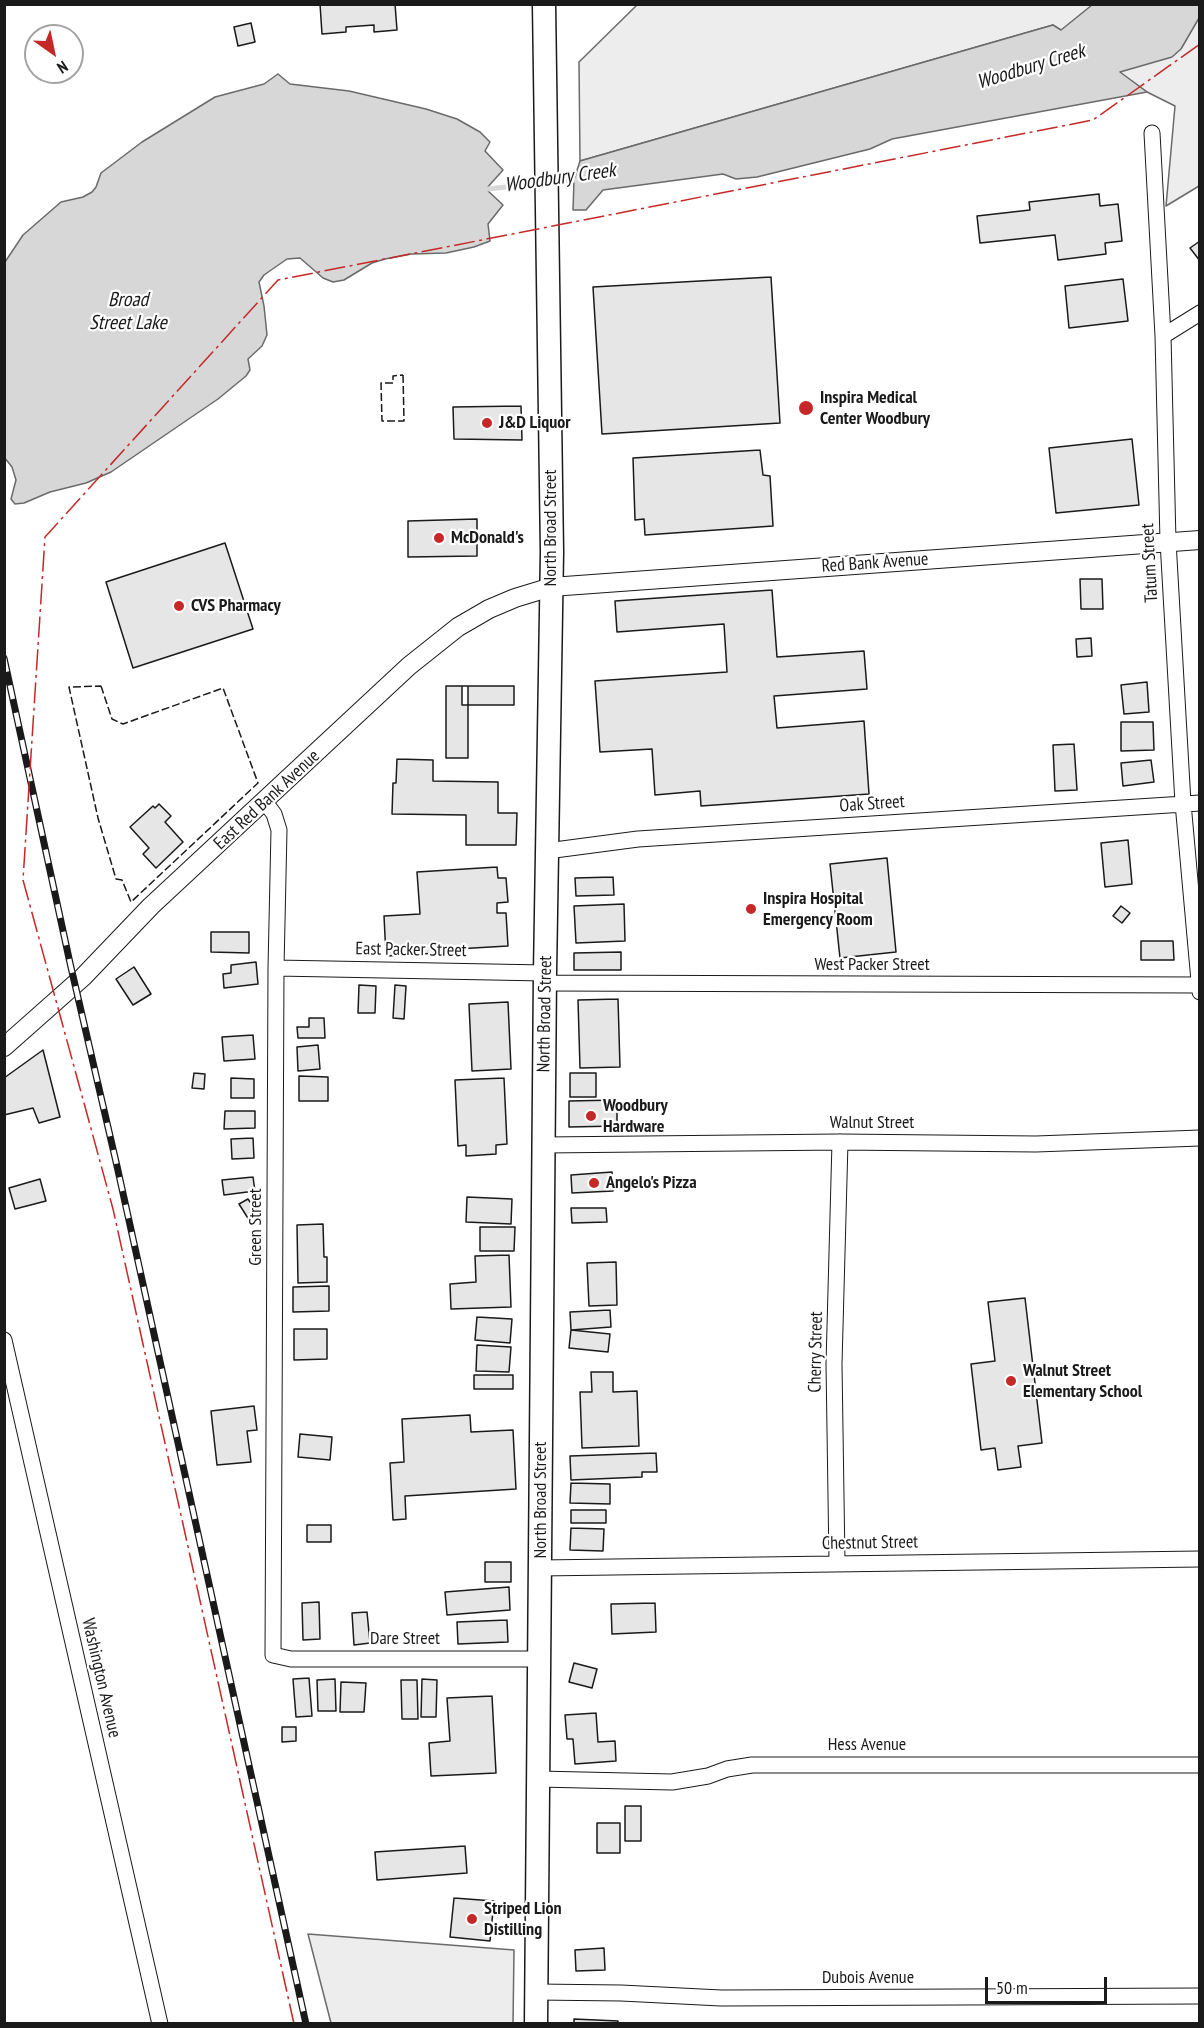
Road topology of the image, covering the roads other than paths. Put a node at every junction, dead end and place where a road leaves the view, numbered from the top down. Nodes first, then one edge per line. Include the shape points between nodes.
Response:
1 (544, 4) edge
2 (1152, 133) dead end
3 (1200, 313) edge
4 (1163, 336) junction
5 (1200, 540) edge
6 (1167, 541) junction
7 (551, 587) junction
8 (265, 802) junction
9 (1200, 802) edge
10 (1183, 803) junction
11 (547, 851) junction
12 (276, 968) junction
13 (545, 978) junction
14 (1199, 986) edge
15 (1200, 992) edge
16 (4, 1047) edge
17 (1200, 1138) edge
18 (840, 1142) junction
19 (544, 1145) junction
20 (4, 1340) edge
21 (1200, 1559) edge
22 (837, 1562) junction
23 (540, 1568) junction
24 (273, 1655) joint
25 (538, 1659) junction
26 (1200, 1765) edge
27 (538, 1779) junction
28 (536, 1992) junction
29 (1200, 1996) edge
30 (160, 2024) edge
31 (536, 2024) edge

1 - 7 main road, North Broad Street
2 - 4 street, Tatum Street
3 - 4 street
4 - 6 street, Tatum Street
5 - 6 street, Red Bank Avenue
6 - 7 street, Red Bank Avenue
6 - 10 street, Tatum Street
7 - 8 street, East Red Bank Avenue via 489,609 457,628 409,666
7 - 11 main road, North Broad Street
8 - 12 street, Green Street via 279,830
8 - 16 street, East Red Bank Avenue via 151,906 83,977
9 - 10 street, Oak Street
10 - 11 street, Oak Street via 638,839
10 - 14 street, Tatum Street
11 - 13 main road, North Broad Street
12 - 13 street, East Packer Street
12 - 24 street, Green Street
13 - 14 street, West Packer Street
13 - 19 main road, North Broad Street
14 - 15 street, Tatum Street
17 - 18 street, Walnut Street via 1036,1144
18 - 19 street, Walnut Street
18 - 22 street, Cherry Street via 834,1364
19 - 23 main road, North Broad Street
20 - 30 street, Washington Avenue
21 - 22 street, Chestnut Street
22 - 23 street, Chestnut Street
23 - 25 main road, North Broad Street
24 - 25 street, Dare Street via 291,1659
25 - 27 main road, North Broad Street
26 - 27 street, Hess Avenue via 752,1765 672,1782
27 - 28 main road, North Broad Street
28 - 29 street, Dubois Avenue via 721,1998
28 - 31 main road, North Broad Street

